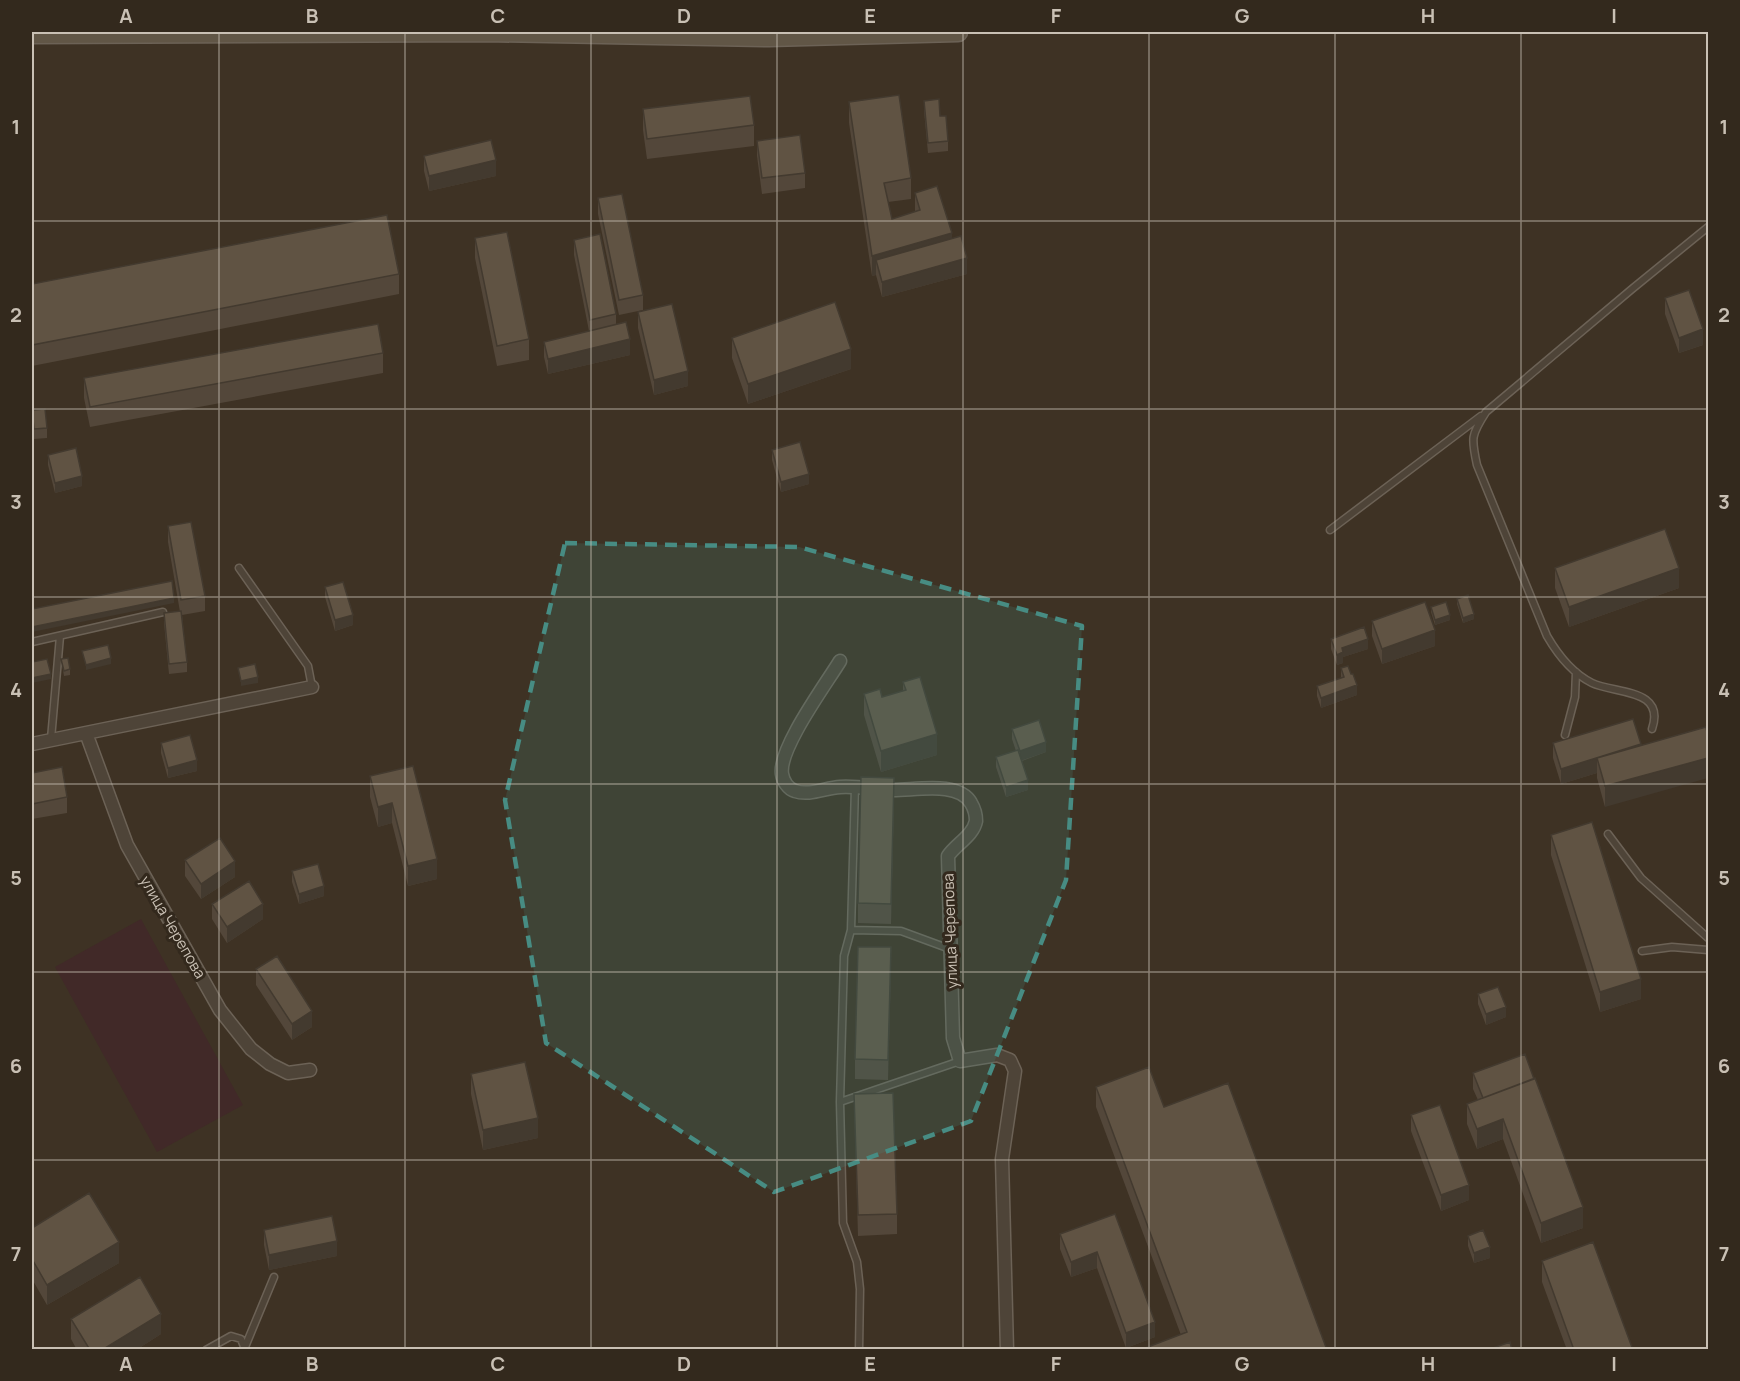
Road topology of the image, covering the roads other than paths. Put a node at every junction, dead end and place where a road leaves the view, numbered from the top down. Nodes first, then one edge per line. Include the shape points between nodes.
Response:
1 (958, 32) edge
2 (32, 34) edge
3 (1708, 227) edge
4 (1486, 412) junction
5 (1330, 530) dead end
6 (239, 568) dead end
7 (162, 612) edge
8 (60, 636) junction
9 (32, 642) edge
10 (840, 661) dead end
11 (1576, 672) junction
12 (312, 687) joint
13 (1652, 729) dead end
14 (86, 733) junction
15 (1565, 735) dead end
16 (51, 740) junction
17 (32, 744) edge
18 (855, 786) junction
19 (1608, 834) dead end
20 (851, 930) junction
21 (1708, 938) edge
22 (950, 949) junction
23 (1708, 950) edge
24 (1641, 951) dead end
25 (960, 1061) junction
26 (310, 1070) dead end
27 (840, 1102) junction
28 (274, 1276) dead end
29 (245, 1348) edge
30 (206, 1350) edge
31 (859, 1350) edge
32 (1007, 1350) edge

1 - 2 street via 769,37 487,32
3 - 4 lane
4 - 5 lane
4 - 11 lane via 1475,430 1477,465 1547,636 1557,654
6 - 12 lane via 308,666
7 - 8 lane
8 - 9 lane
8 - 16 lane
10 - 18 street, улица Черепова via 794,734 781,771 791,790 802,793
11 - 13 lane via 1592,683 1645,699 1653,710
11 - 15 lane via 1575,697
12 - 14 street
14 - 16 street
14 - 26 street, улица Черепова via 127,845 220,1010 251,1049 270,1064 288,1073
16 - 17 street
18 - 20 lane
18 - 22 street, улица Черепова via 956,790 967,796 976,821 970,834 948,856
19 - 21 lane via 1641,878
20 - 22 lane via 901,931
20 - 27 lane via 844,956
22 - 25 street, улица Черепова via 953,1038
23 - 24 lane via 1672,947
25 - 27 lane
25 - 32 street via 998,1055 1010,1060 1015,1071 1002,1159
27 - 31 lane via 843,1223 857,1262
28 - 29 lane
29 - 30 lane via 241,1339 231,1336

